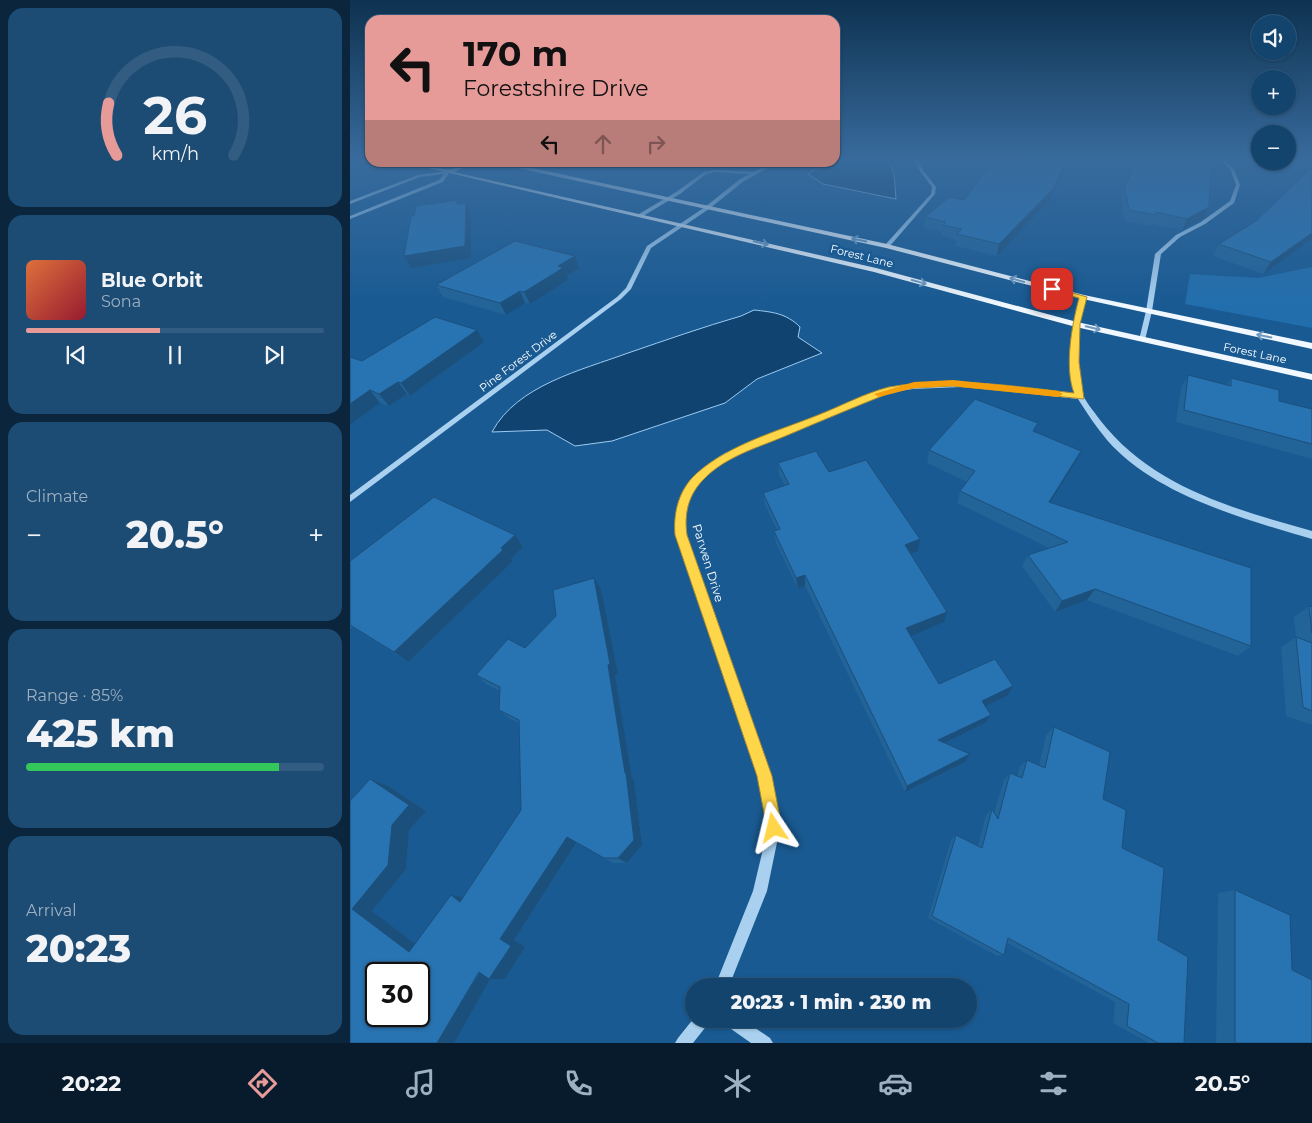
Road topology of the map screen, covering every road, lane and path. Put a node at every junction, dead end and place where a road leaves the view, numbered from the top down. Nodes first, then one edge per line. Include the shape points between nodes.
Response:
1 (373, 209) edge
2 (613, 209) edge
3 (652, 209) edge
4 (706, 209) edge
5 (710, 209) edge
6 (920, 209) edge
7 (1223, 209) edge
8 (641, 215) junction
9 (350, 218) edge
10 (680, 224) junction
11 (887, 246) junction
12 (1152, 291) joint
13 (1083, 297) junction
14 (1150, 311) junction
15 (1076, 324) junction
16 (1142, 340) junction
17 (1312, 346) edge
18 (1312, 377) edge
19 (1080, 396) junction
20 (350, 499) edge
21 (1312, 536) edge
22 (725, 978) edge
23 (696, 1028) edge
24 (742, 1028) edge
25 (683, 1043) edge
26 (765, 1043) edge

1 - 9 street
2 - 8 main road, Forest Lane
3 - 8 street
4 - 10 street, Pine Forest Drive
11 -> 5 main road, Forest Lane
6 - 11 street
7 - 12 street via 1178,236 1158,254
8 - 10 main road, Forest Lane
10 -> 15 main road, Forest Lane via 876,270
10 - 20 street, Pine Forest Drive via 648,247 628,289 619,298
13 -> 11 main road, Forest Lane
12 - 14 street
13 - 14 main road, Forest Lane
13 - 15 street
14 - 16 street
17 -> 14 main road, Forest Lane
15 -> 16 main road, Forest Lane
15 - 19 street via 1076,386
16 - 18 main road, Forest Lane
19 - 21 street via 1103,433 1133,460 1174,486 1243,515
19 - 22 street, Parwen Drive via 953,383 889,390 731,454 700,476 690,490 679,520 681,535 765,776 774,828 760,891
23 - 25 street
24 - 26 street

